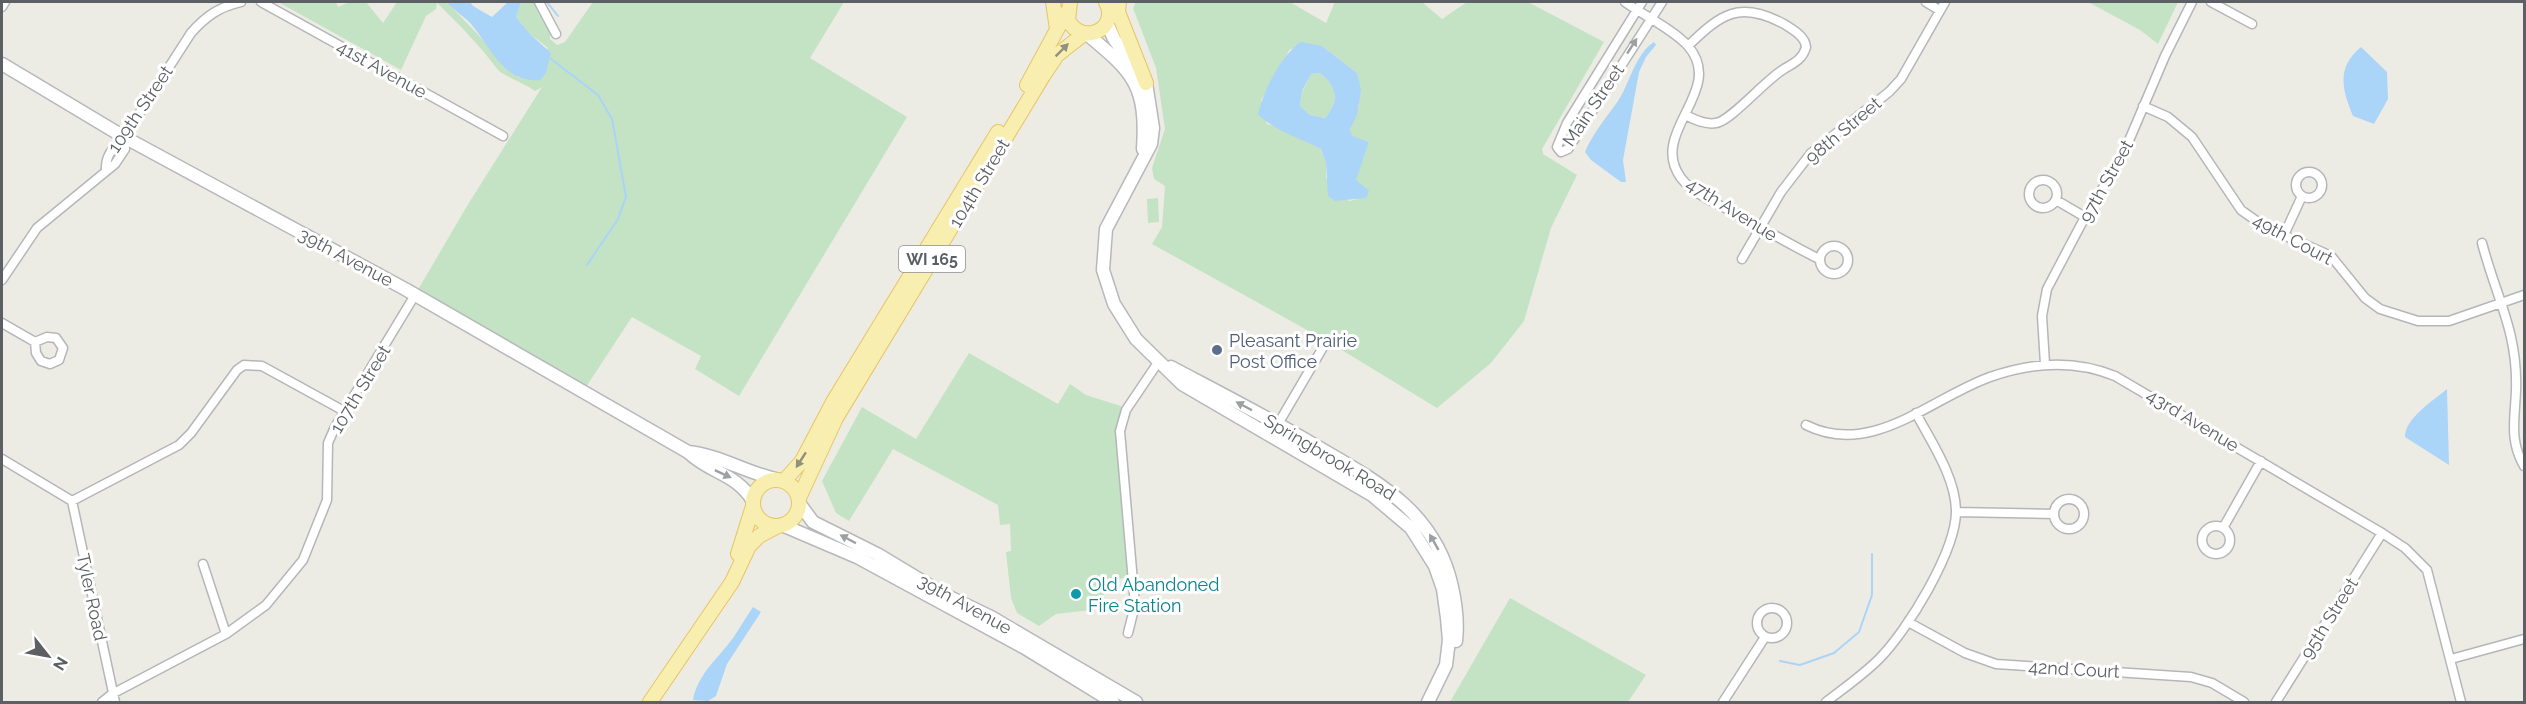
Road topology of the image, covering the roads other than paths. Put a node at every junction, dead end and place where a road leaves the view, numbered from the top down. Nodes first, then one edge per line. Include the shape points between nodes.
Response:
1 (5, 2) edge
2 (241, 2) edge
3 (261, 2) edge
4 (539, 2) edge
5 (1053, 2) edge
6 (1106, 2) edge
7 (1118, 2) edge
8 (1624, 2) edge
9 (1642, 2) edge
10 (1662, 2) edge
11 (1926, 2) edge
12 (1945, 2) edge
13 (2192, 2) edge
14 (2211, 2) edge
15 (1067, 5) edge
16 (2, 7) edge
17 (1636, 10) junction
18 (1939, 10) junction
19 (1650, 19) junction
20 (1108, 21) junction
21 (2252, 24) dead end
22 (1057, 29) junction
23 (556, 34) dead end
24 (1086, 34) junction
25 (1688, 46) junction
26 (2, 64) edge
27 (1146, 82) junction
28 (2143, 106) junction
29 (1685, 115) junction
30 (502, 136) dead end
31 (124, 137) junction
32 (1143, 162) junction
33 (2302, 196) dead end
34 (2056, 200) dead end
35 (2085, 217) junction
36 (1760, 226) junction
37 (2284, 235) junction
38 (2482, 243) dead end
39 (1742, 259) dead end
40 (1819, 259) dead end
41 (2, 280) edge
42 (415, 295) junction
43 (2524, 295) edge
44 (2501, 302) junction
45 (2, 322) edge
46 (35, 342) dead end
47 (1322, 349) dead end
48 (1159, 361) junction
49 (2045, 364) junction
50 (344, 411) junction
51 (1916, 413) junction
52 (1278, 424) junction
53 (1806, 425) dead end
54 (1271, 436) junction
55 (688, 452) junction
56 (2, 459) edge
57 (2261, 461) junction
58 (2524, 466) edge
59 (782, 480) junction
60 (72, 501) junction
61 (799, 501) junction
62 (753, 503) junction
63 (1956, 512) junction
64 (2054, 514) dead end
65 (780, 525) junction
66 (2223, 528) dead end
67 (2382, 533) junction
68 (874, 559) junction
69 (203, 564) dead end
70 (712, 607) junction
71 (1908, 622) junction
72 (1128, 633) dead end
73 (226, 634) junction
74 (1765, 637) dead end
75 (2524, 639) edge
76 (2451, 659) junction
77 (114, 698) edge
78 (102, 702) edge
79 (650, 702) edge
80 (1113, 702) edge
81 (1136, 702) edge
82 (1428, 702) edge
83 (1438, 702) edge
84 (1724, 702) edge
85 (1826, 702) edge
86 (2244, 702) edge
87 (2276, 702) edge
88 (2461, 702) edge

1 - 16 street
2 - 31 street, 109th Street via 204,18
3 - 30 street, 41st Avenue
4 - 23 street
5 - 22 main road
6 - 20 main road
7 - 20 main road
7 - 27 main road via 1118,12
8 - 17 street
9 - 17 street, Main Street
10 - 19 street, Main Street
11 - 18 street
12 - 18 street, 98th Street
13 - 28 street, 97th Street
14 - 21 street
15 - 22 main road, 104th Street / WI 165
15 - 24 main road via 1071,26
17 - 19 street
17 -> 19 street, Main Street via 1567,123 1558,141 1561,152 1568,149
18 - 36 street, 98th Street via 1901,79 1811,153
19 - 25 street
20 - 24 main road, WI 165 via 1099,31
20 - 27 main road, Springbrook Road via 1114,39
22 -> 59 main road, 104th Street / WI 165 via 1035,72 833,402 802,461
24 - 32 main road, Springbrook Road via 1134,78 1143,105
61 -> 24 main road, 104th Street / WI 165 via 836,418 1043,76 1057,55
25 - 29 street, 47th Avenue via 1698,67 1698,85
25 - 29 street via 1719,17 1747,8 1761,10 1782,22 1803,38 1806,47 1802,57 1761,85 1730,117 1708,123
26 - 31 main road, 39th Avenue
27 - 32 main road, Springbrook Road via 1153,128
28 - 35 street, 97th Street via 2122,157
28 - 37 street, 49th Court via 2168,117 2192,136 2241,210
29 - 36 street, 47th Avenue via 1672,149 1680,177 1701,194
31 - 41 street, 109th Street via 125,149 115,164 37,228
31 - 42 main road, 39th Avenue
32 - 48 main road, Springbrook Road via 1106,228 1103,270 1114,304 1136,339
33 - 37 street
34 - 35 street
35 - 49 street, 97th Street via 2043,303
36 - 39 street, 98th Street
36 - 40 street, 47th Avenue
37 - 44 street, 49th Court via 2331,256 2372,304 2403,318 2449,321
38 - 44 street
42 - 50 street, 107th Street
42 - 55 main road, 39th Avenue
43 - 44 street, 49th Court
44 - 58 street via 2515,349 2513,438
45 - 46 street
47 - 52 street
52 -> 48 main road, Springbrook Road
48 - 54 main road, Springbrook Road via 1182,384
48 - 72 street via 1125,410 1120,431 1135,605
49 - 51 street, 43rd Avenue via 1989,377
49 - 57 street, 43rd Avenue via 2090,369 2122,379
50 - 60 street via 262,366 244,364 179,445
50 - 73 street, 107th Street via 328,443 327,500 303,561 266,605
51 - 53 street, 43rd Avenue via 1871,434 1836,435
51 - 63 street via 1952,488
52 - 54 street
83 -> 52 main road, Springbrook Road via 1451,669 1456,618 1447,568 1433,538 1395,495
54 - 82 main road, Springbrook Road via 1388,506 1411,528 1429,554 1443,589 1449,640 1442,676
55 - 59 main road, 39th Avenue
55 -> 62 main road, 39th Avenue via 702,465 738,482
56 - 60 street
57 - 66 street
57 - 67 street, 43rd Avenue
59 - 61 main road via 796,491
59 - 62 main road, WI 165 via 765,482
60 - 77 street, Tyler Road
61 - 65 main road, WI 165 via 794,517
68 -> 61 main road, 39th Avenue via 813,522
62 - 65 main road via 764,523
62 - 70 main road, WI 165 via 740,550
63 - 64 street
63 - 71 street via 1943,564
65 - 68 main road, 39th Avenue
65 - 70 main road, WI 165 via 749,546 732,582
67 - 76 street, 43rd Avenue via 2405,548 2427,570
67 - 87 street, 95th Street
68 - 80 main road, 39th Avenue
68 - 81 main road, 39th Avenue via 991,617
69 - 73 street
70 - 79 main road, WI 165
71 - 85 street via 1877,661
71 - 86 street, 42nd Court via 1965,653 1996,664 2191,676
73 - 77 street, 107th Street
74 - 84 street
75 - 76 street
76 - 88 street, 43rd Avenue
77 - 78 street, 107th Street

